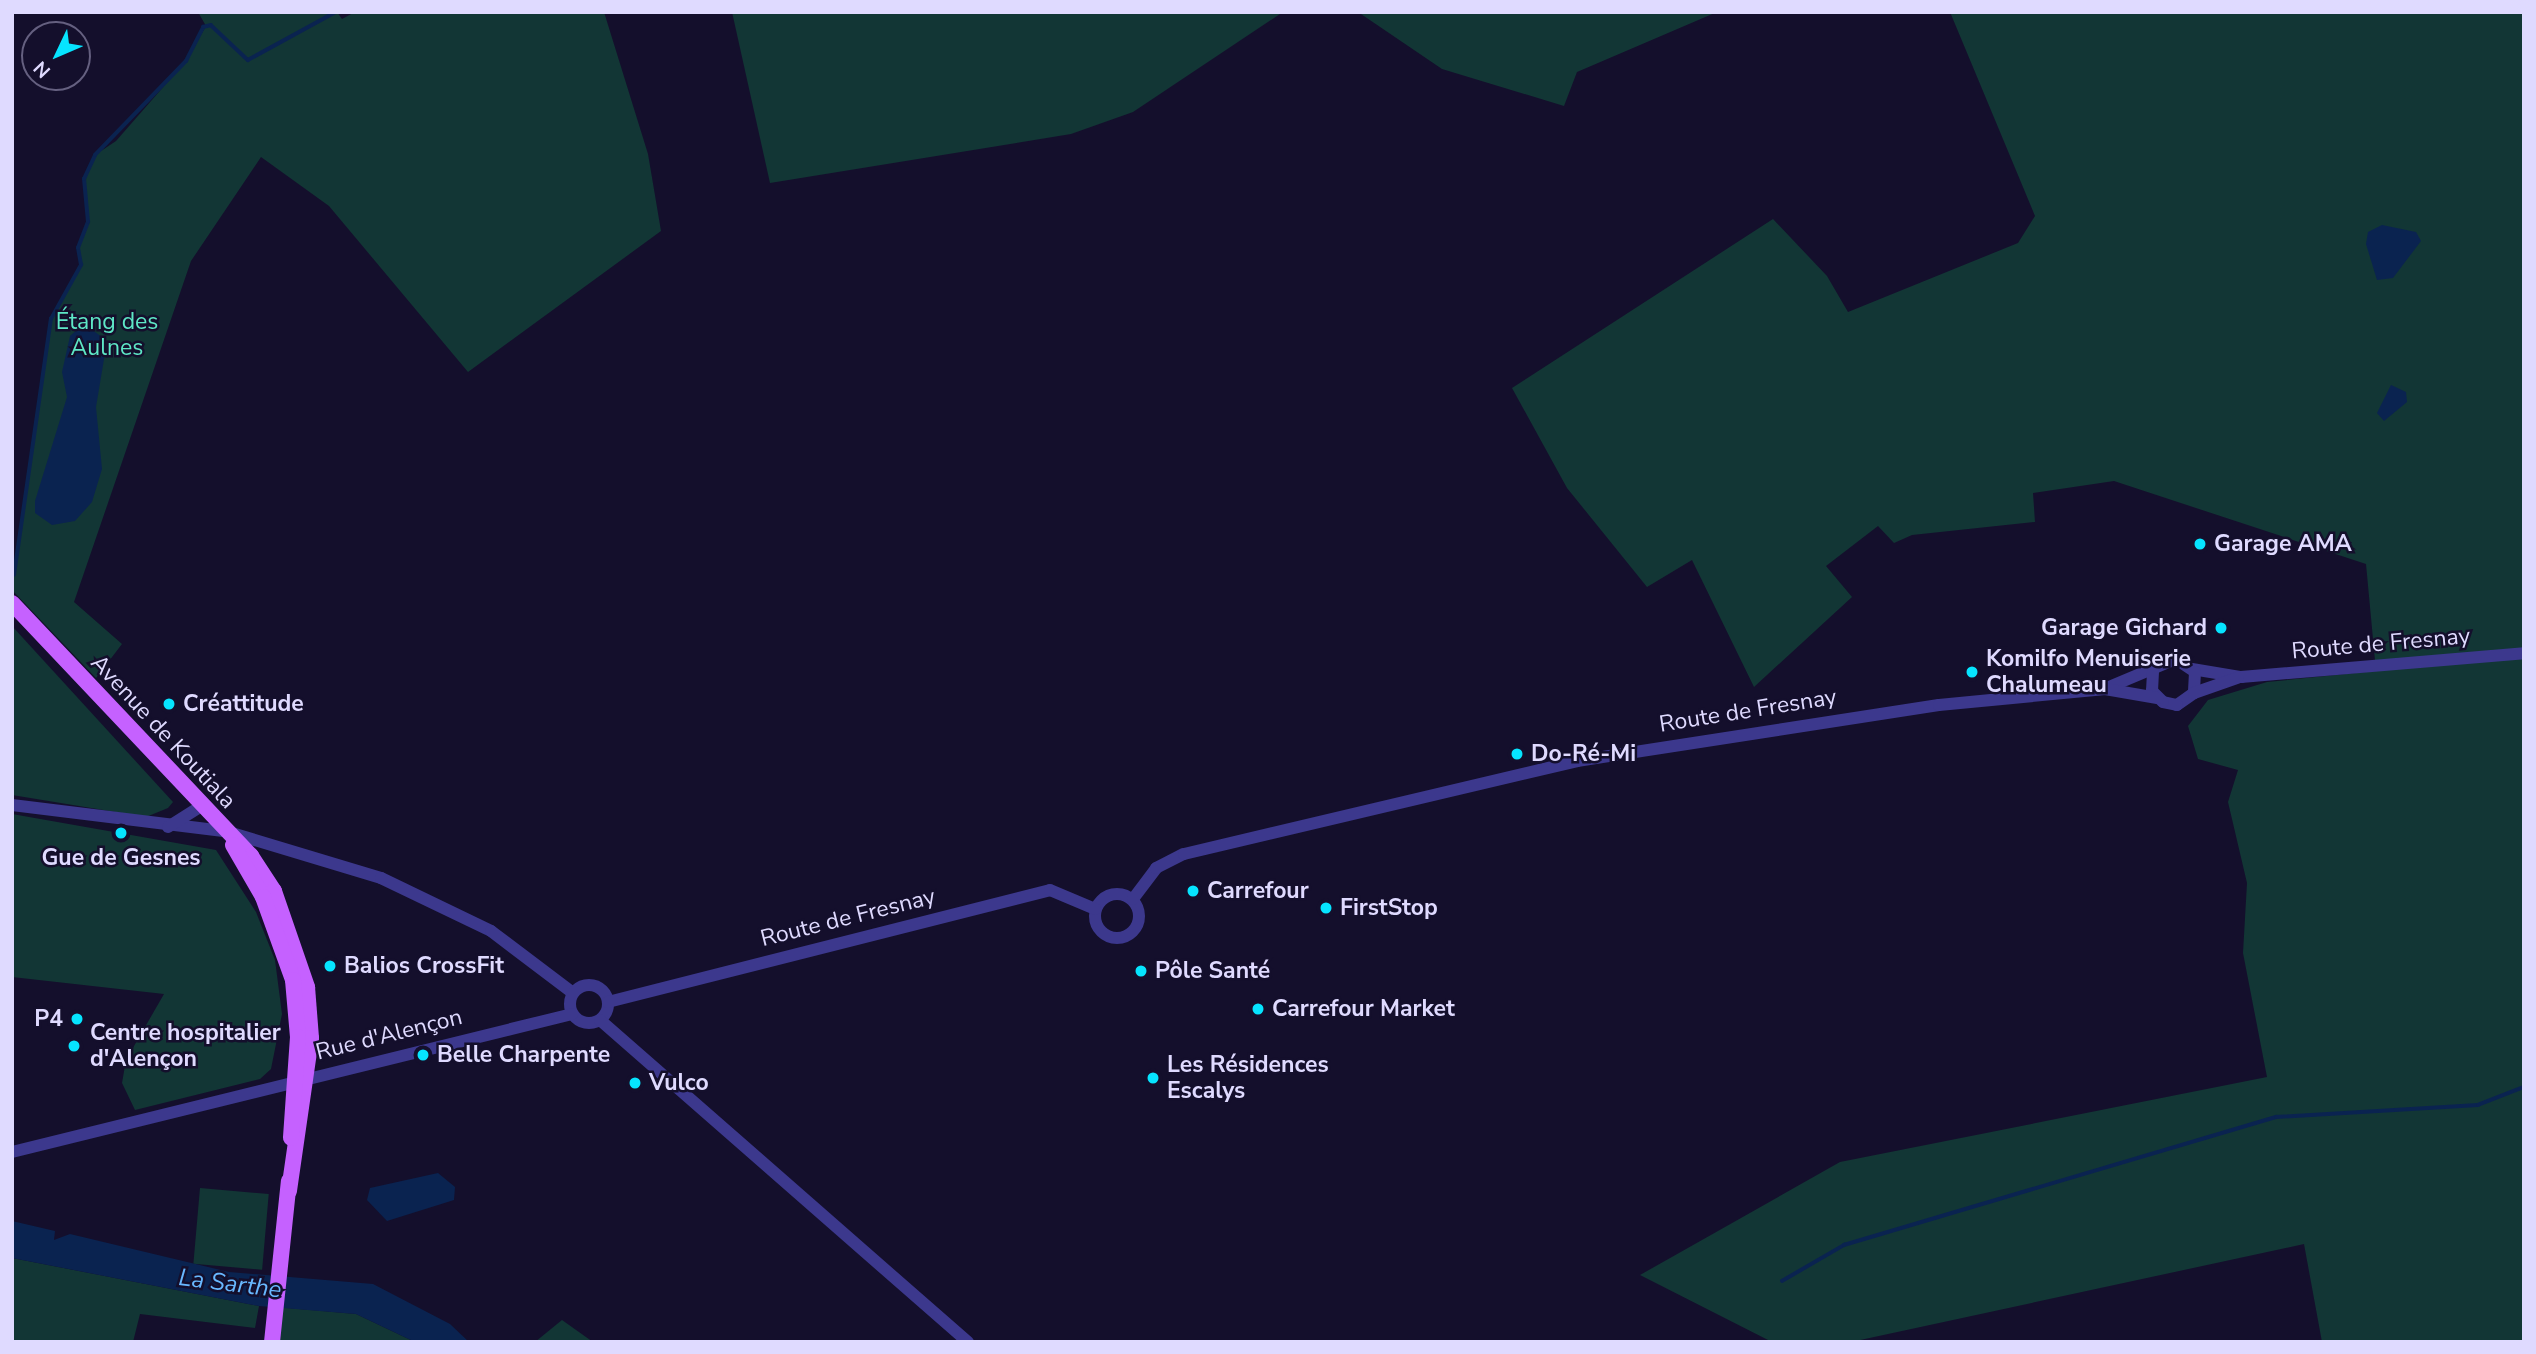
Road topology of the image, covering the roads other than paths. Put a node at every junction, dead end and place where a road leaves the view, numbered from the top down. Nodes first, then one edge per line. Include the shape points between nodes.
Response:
1 (12, 603) edge
2 (2524, 653) edge
3 (2192, 669) junction
4 (2153, 671) junction
5 (2241, 677) junction
6 (2105, 689) junction
7 (2194, 694) junction
8 (2157, 698) junction
9 (12, 805) edge
10 (203, 805) junction
11 (168, 827) junction
12 (225, 831) junction
13 (1133, 899) junction
14 (1095, 909) junction
15 (573, 993) junction
16 (608, 1002) junction
17 (572, 1014) junction
18 (600, 1020) junction
19 (301, 1078) junction
20 (12, 1152) edge
21 (272, 1342) edge
22 (968, 1342) edge

1 - 10 main road, Avenue de Koutiala
2 - 5 street, Route de Fresnay
3 - 4 street via 2176,659
3 - 5 street, Route de Fresnay
3 - 7 street
4 - 6 street, Route de Fresnay
4 - 8 street
5 - 7 street, Route de Fresnay
6 - 8 street, Route de Fresnay
6 - 13 street, Route de Fresnay via 1763,728 1465,785 1184,854 1156,868
7 - 8 street via 2177,705
9 - 11 street
10 - 11 street
10 - 12 main road, Avenue de Koutiala
11 - 12 street
12 - 15 street via 409,888 463,914
12 - 19 main road, Avenue de Koutiala via 269,880 295,941 307,987
13 - 14 street via 1112,899
13 - 14 street via 1142,908 1141,923 1111,937 1093,925
14 - 16 street, Route de Fresnay via 1050,890
15 - 16 street via 596,986
15 - 17 street
16 - 18 street
17 - 18 street via 588,1023
17 - 19 street, Rue d'Alençon
18 - 22 street
19 - 20 street, Rue d'Alençon
19 - 21 main road, Avenue de Koutiala

